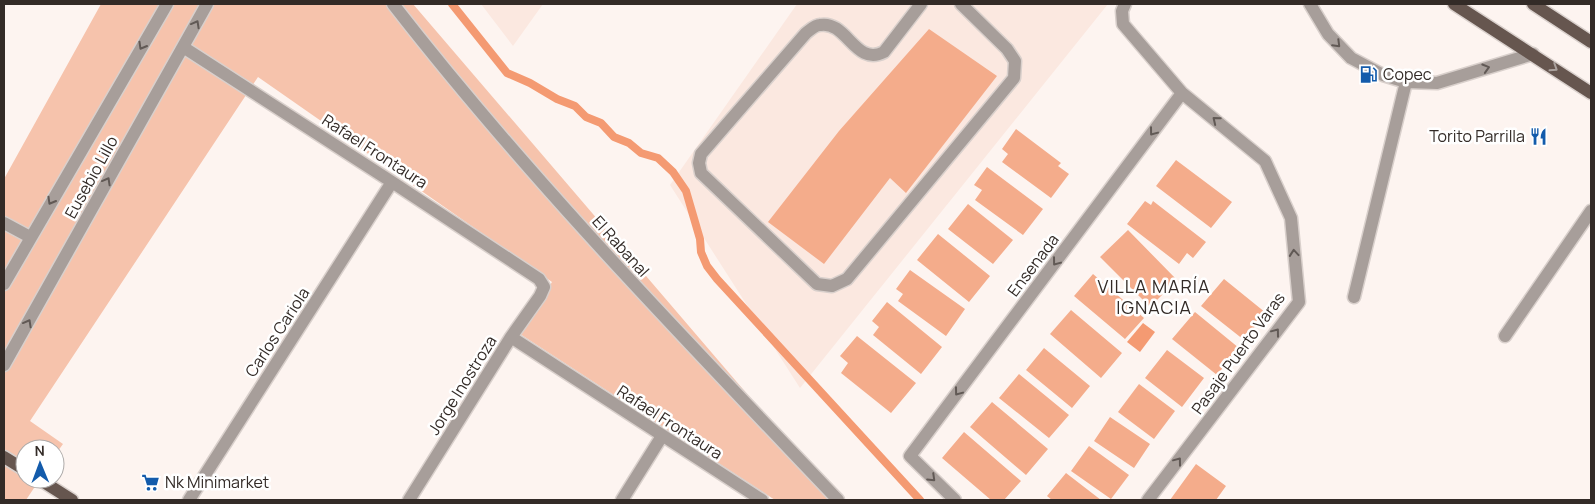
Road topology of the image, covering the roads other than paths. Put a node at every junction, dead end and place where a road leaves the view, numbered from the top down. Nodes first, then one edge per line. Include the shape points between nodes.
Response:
1 (167, 4) edge
2 (207, 4) edge
3 (393, 4) edge
4 (921, 4) edge
5 (961, 4) edge
6 (1125, 4) edge
7 (1310, 4) edge
8 (1454, 4) edge
9 (1533, 4) edge
10 (1591, 42) edge
11 (183, 47) junction
12 (1533, 54) junction
13 (1406, 82) junction
14 (1182, 93) junction
15 (1591, 93) edge
16 (392, 182) junction
17 (1591, 211) edge
18 (4, 223) edge
19 (30, 237) junction
20 (4, 284) edge
21 (544, 287) joint
22 (1354, 297) dead end
23 (1505, 336) dead end
24 (511, 337) junction
25 (4, 365) edge
26 (662, 436) junction
27 (4, 457) edge
28 (15, 464) edge
29 (54, 489) edge
30 (72, 500) edge
31 (188, 500) edge
32 (409, 500) edge
33 (622, 500) edge
34 (762, 500) edge
35 (838, 500) edge
36 (955, 500) edge
37 (1148, 500) edge

1 -> 19 street, Eusebio Lillo
11 -> 2 street, Eusebio Lillo
3 - 35 street, El Rabanal via 600,248
4 - 5 street via 884,52 876,56 866,55 828,24 818,25 806,33 701,154 701,173 817,284 832,286 846,279 1014,78 1015,62 1007,49
6 - 14 street, Pasaje Puerto Varas via 1123,24
7 -> 13 street via 1328,34 1352,58 1383,75
8 - 12 main road
9 - 10 main road
11 - 16 street, Rafael Frontaura
25 -> 11 street, Eusebio Lillo
13 -> 12 street via 1437,83
12 -> 15 main road
13 - 22 street
14 -> 36 street, Ensenada via 910,456
37 -> 14 street, Pasaje Puerto Varas via 1299,302 1291,218 1265,161
16 - 21 street, Rafael Frontaura via 539,279
16 - 31 street, Carlos Cariola
17 - 23 street
18 - 19 street
19 - 20 street, Eusebio Lillo
21 - 24 street, Jorge Inostroza
24 - 26 street, Rafael Frontaura
24 - 32 street, Jorge Inostroza
26 - 33 street
26 - 34 street, Rafael Frontaura
27 - 28 main road
29 - 30 main road

